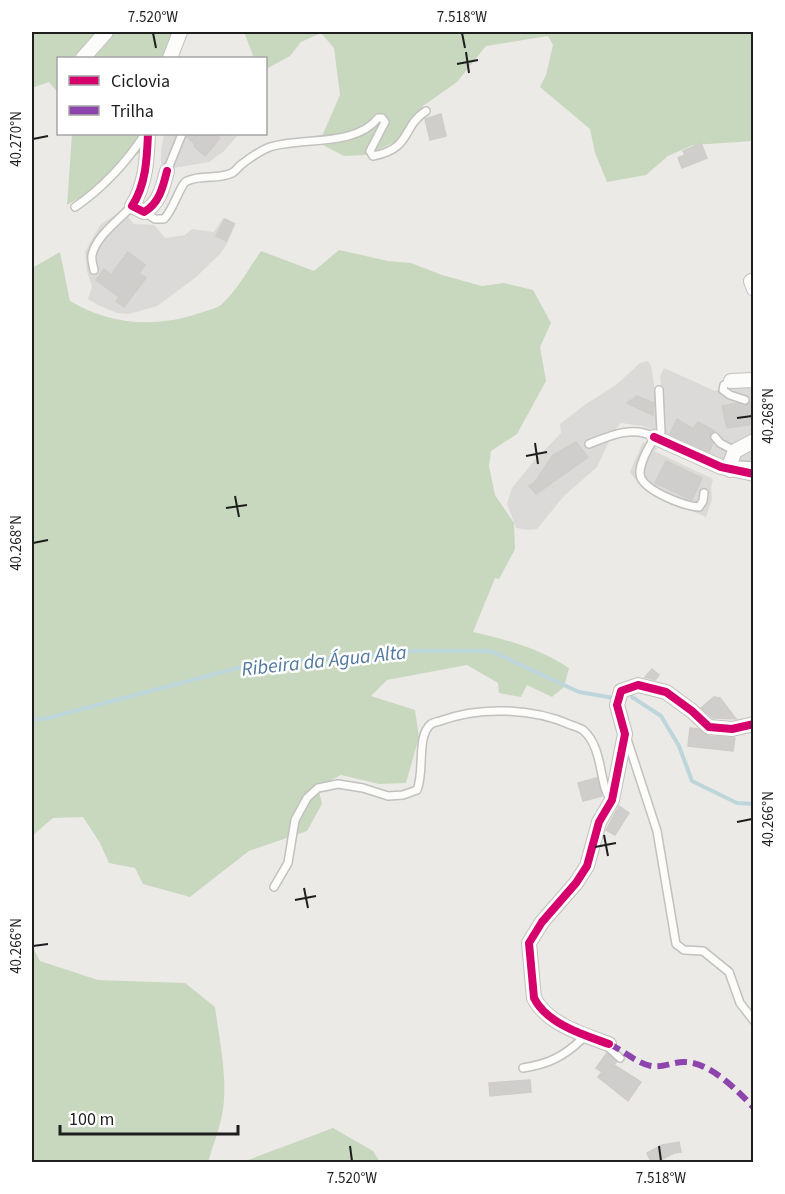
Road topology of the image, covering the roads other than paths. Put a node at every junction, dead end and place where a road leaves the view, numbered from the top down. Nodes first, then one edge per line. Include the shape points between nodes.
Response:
1 (106, 32) edge
2 (180, 32) edge
3 (84, 57) edge
4 (170, 57) edge
5 (426, 111) dead end
6 (145, 135) edge
7 (146, 135) edge
8 (182, 135) edge
9 (167, 171) joint
10 (75, 207) dead end
11 (138, 209) junction
12 (94, 270) dead end
13 (753, 380) edge
14 (731, 381) joint
15 (659, 390) dead end
16 (745, 400) dead end
17 (654, 437) junction
18 (715, 438) dead end
19 (753, 441) edge
20 (589, 444) dead end
21 (732, 461) junction
22 (753, 466) edge
23 (753, 474) edge
24 (704, 493) dead end
25 (753, 724) edge
26 (625, 734) junction
27 (612, 800) junction
28 (274, 886) dead end
29 (753, 1021) edge
30 (581, 1032) junction
31 (605, 1042) joint
32 (620, 1058) dead end
33 (523, 1068) dead end

1 - 3 street
2 - 4 street
5 - 11 lane via 417,117 398,147 385,154 373,156 370,151 385,122 378,118 357,132 272,147 256,153 234,172 187,181 164,219 155,219
6 - 10 lane via 98,192
7 - 11 street via 147,161
8 - 9 lane
9 - 11 street via 152,208
11 - 12 lane via 103,234 91,256
13 - 14 street
14 - 16 lane via 723,390
15 - 17 lane via 661,432
17 - 20 lane via 646,432 629,432
17 - 21 street via 721,467
17 - 24 lane via 640,469 640,477 648,486 688,506 699,507
18 - 21 lane
19 - 21 street
21 - 22 lane
21 - 23 street
25 - 26 street via 732,729 708,727 666,692 638,685 621,691 617,705
26 - 27 street
26 - 29 lane via 657,831 676,944 684,950 703,951 729,972 740,1003
27 - 28 lane via 606,795 595,746 583,730 554,717 522,713 454,716 431,724 424,735 417,790 388,796 338,784 318,788 307,798 295,820 288,863
27 - 30 street via 599,822 588,866 529,943 538,1006
30 - 31 street
30 - 33 lane via 581,1040 559,1059
31 - 32 lane

